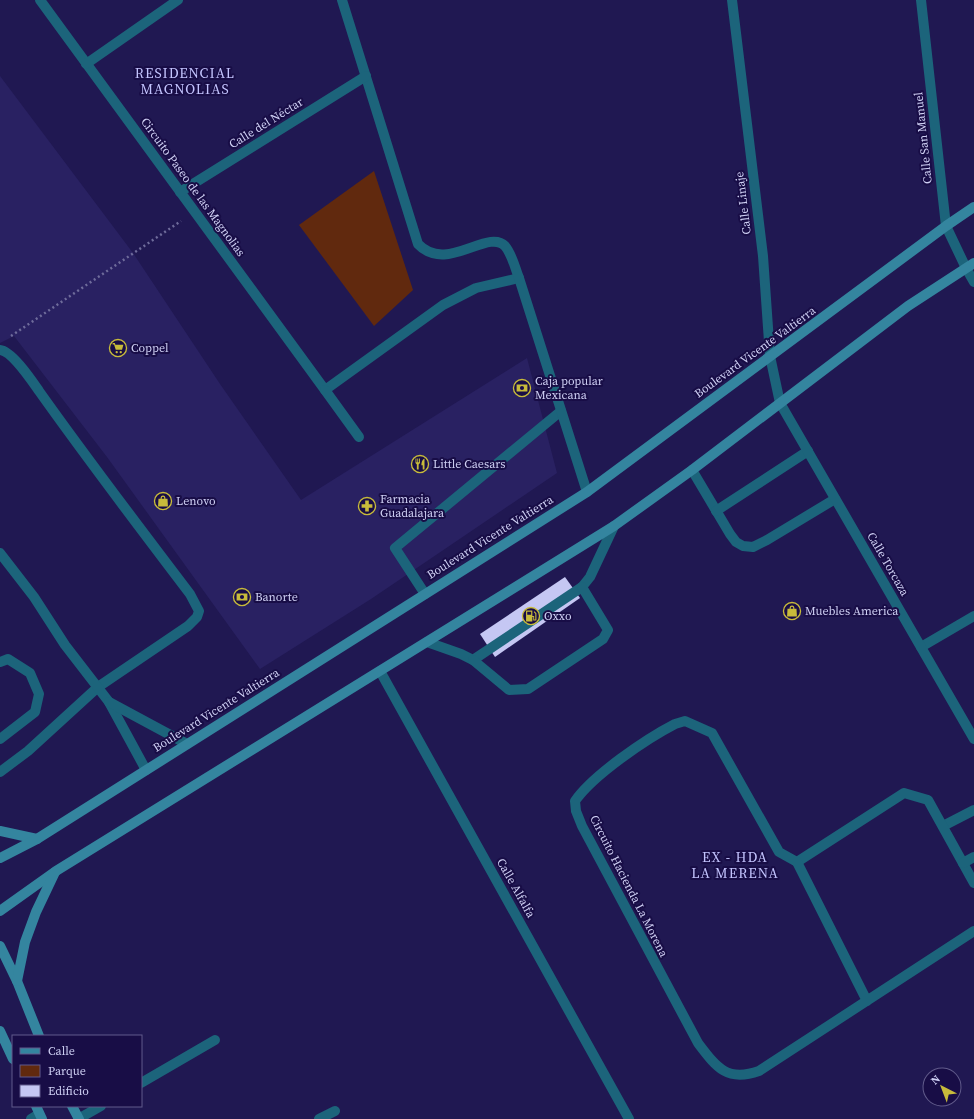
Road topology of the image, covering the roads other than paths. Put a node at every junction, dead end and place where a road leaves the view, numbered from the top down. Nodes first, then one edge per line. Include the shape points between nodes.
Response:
1 (40, 0) edge
2 (178, 0) edge
3 (342, 0) edge
4 (732, 0) edge
5 (921, 0) edge
6 (86, 64) junction
7 (366, 76) junction
8 (180, 192) junction
9 (974, 207) edge
10 (946, 226) junction
11 (970, 265) edge
12 (519, 278) junction
13 (974, 282) edge
14 (0, 350) edge
15 (770, 356) junction
16 (324, 390) junction
17 (780, 403) junction
18 (561, 411) junction
19 (359, 437) dead end
20 (808, 451) junction
21 (692, 470) junction
22 (586, 492) junction
23 (835, 499) dead end
24 (716, 511) junction
25 (614, 526) junction
26 (0, 553) edge
27 (582, 587) junction
28 (425, 594) junction
29 (974, 616) edge
30 (427, 642) junction
31 (921, 647) junction
32 (473, 660) junction
33 (0, 662) edge
34 (380, 671) junction
35 (98, 687) junction
36 (109, 702) junction
37 (974, 738) edge
38 (0, 739) edge
39 (187, 744) junction
40 (146, 770) junction
41 (0, 772) edge
42 (974, 810) edge
43 (943, 826) junction
44 (0, 831) edge
45 (37, 839) junction
46 (974, 857) edge
47 (0, 858) edge
48 (797, 862) junction
49 (963, 863) junction
50 (56, 871) junction
51 (974, 883) edge
52 (0, 911) edge
53 (974, 931) edge
54 (0, 946) edge
55 (16, 981) junction
56 (868, 1001) junction
57 (0, 1031) edge
58 (39, 1035) edge
59 (215, 1040) dead end
60 (12, 1057) edge
61 (142, 1082) edge
62 (73, 1107) edge
63 (99, 1107) edge
64 (335, 1110) dead end
65 (79, 1119) edge
66 (319, 1119) edge
67 (629, 1119) edge

1 - 6 street, Circuito Paseo de las Magnolias
2 - 6 street
3 - 7 street
4 - 15 street, Calle Linaje via 763,256
5 - 10 street, Calle San Manuel
6 - 8 street, Circuito Paseo de las Magnolias
7 - 8 street, Calle del Néctar
7 - 12 street via 418,244 426,252 451,255 491,241 499,242 509,252
8 - 16 street, Circuito Paseo de las Magnolias
9 - 10 main road, Boulevard Vicente Valtierra
10 - 11 street, Calle San Manuel
10 - 15 main road, Boulevard Vicente Valtierra
11 - 13 street, Calle San Manuel
11 - 17 main road via 908,306
12 - 16 street via 476,288 443,305
12 - 18 street
14 - 35 street via 12,357 35,386 190,594 199,611 188,626
15 - 17 street, Calle Linaje
15 - 22 main road, Boulevard Vicente Valtierra
16 - 19 street, Circuito Paseo de las Magnolias
17 - 20 street, Calle Torcaza
17 - 21 main road
18 - 22 street
18 - 28 street via 395,548
20 - 24 street
20 - 31 street, Calle Torcaza
21 - 24 street
21 - 25 main road
22 - 28 main road, Boulevard Vicente Valtierra
23 - 24 street via 753,547 736,542
25 - 27 street via 590,577
25 - 30 main road
26 - 35 street
27 - 32 street
27 - 32 street via 608,630 603,639 528,689 509,690
28 - 39 main road, Boulevard Vicente Valtierra
29 - 31 street
30 - 32 street
30 - 34 main road
31 - 37 street, Calle Torcaza
33 - 38 street via 8,659 30,673 39,694 35,712
34 - 50 main road
34 - 67 street, Calle Alfalfa
35 - 36 street
35 - 41 street via 28,751
36 - 39 street
36 - 40 street
39 - 40 main road, Boulevard Vicente Valtierra
40 - 45 main road, Boulevard Vicente Valtierra
42 - 43 street
43 - 48 street via 928,800 904,793
43 - 49 street
44 - 45 main road
45 - 47 main road, Boulevard Vicente Valtierra
46 - 49 street
48 - 56 street
48 - 56 street, Circuito Hacienda La Morena via 779,852 712,733 685,721 666,728 612,766 583,790 575,801 576,812 582,826 698,1043 712,1061 726,1073 745,1076 759,1071
49 - 51 street
50 - 52 main road
50 - 55 main road via 25,942
53 - 56 street, Circuito Hacienda La Morena
54 - 55 main road
55 - 58 main road
57 - 60 main road
59 - 61 street
62 - 65 main road
63 - 65 street
64 - 66 street

